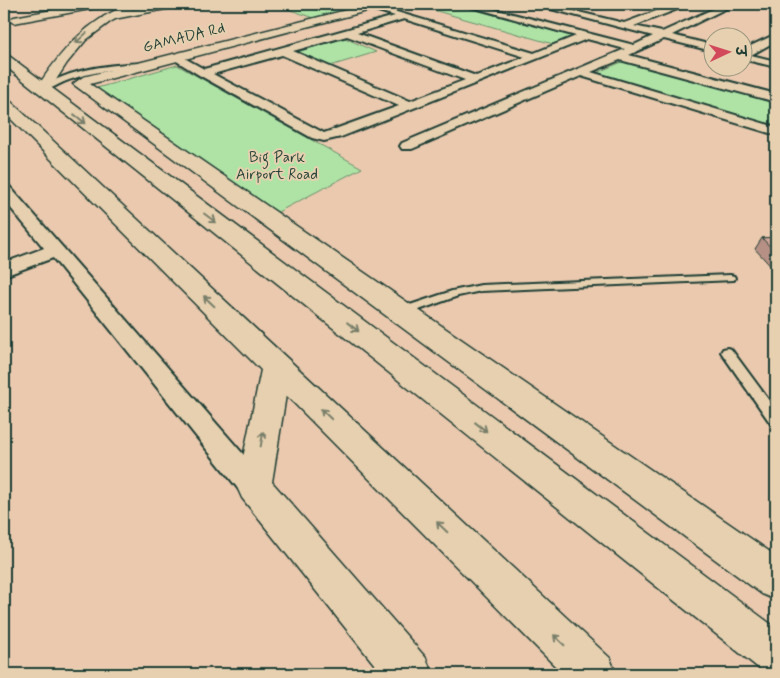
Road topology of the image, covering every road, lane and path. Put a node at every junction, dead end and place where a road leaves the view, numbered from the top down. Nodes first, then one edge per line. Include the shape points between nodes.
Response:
1 (72, 4) edge
2 (101, 4) edge
3 (137, 4) edge
4 (176, 4) edge
5 (465, 4) edge
6 (536, 4) edge
7 (680, 4) edge
8 (731, 4) edge
9 (377, 5) edge
10 (636, 12) dead end
11 (402, 16) junction
12 (653, 16) junction
13 (8, 17) edge
14 (109, 17) junction
15 (625, 26) junction
16 (5, 32) dead end
17 (348, 32) junction
18 (660, 35) junction
19 (585, 36) junction
20 (776, 37) edge
21 (702, 46) edge
22 (633, 48) junction
23 (752, 50) edge
24 (283, 51) junction
25 (618, 56) junction
26 (175, 57) junction
27 (535, 57) junction
28 (752, 58) edge
29 (4, 59) edge
30 (776, 64) edge
31 (146, 65) junction
32 (580, 72) junction
33 (203, 73) junction
34 (475, 80) junction
35 (42, 89) junction
36 (776, 98) edge
37 (4, 103) edge
38 (410, 106) junction
39 (776, 131) edge
40 (407, 146) dead end
41 (4, 190) edge
42 (56, 250) junction
43 (4, 270) edge
44 (730, 278) dead end
45 (315, 298) junction
46 (391, 306) junction
47 (727, 352) dead end
48 (276, 366) junction
49 (776, 420) edge
50 (254, 486) junction
51 (776, 580) edge
52 (776, 655) edge
53 (410, 674) edge
54 (594, 674) edge

1 - 13 main road
2 - 13 main road
3 - 14 main road
4 - 14 main road
5 - 19 street
6 - 15 street
7 - 12 street
8 - 18 street
9 - 11 street
9 - 26 main road, GAMADA Rd
10 - 12 street
11 - 17 street
11 - 27 street
12 - 15 street
13 - 16 main road via 16,22
14 -> 35 main road via 79,39
15 - 18 street
17 - 24 street
17 - 34 street
18 - 21 street
18 - 22 street
19 - 22 street
19 - 27 street
20 - 23 street
22 - 25 street
24 - 33 street
24 - 38 street
25 - 32 street
25 - 36 street
26 - 31 main road, GAMADA Rd
26 - 33 street
27 - 34 street
28 - 30 street
29 - 35 main road
31 - 35 lane via 108,67
31 - 46 main road, GAMADA Rd via 80,84
32 - 39 street
32 - 40 street
33 - 38 street via 317,135 336,134
34 - 38 street
35 -> 45 main road
48 -> 37 main road
41 - 42 street
42 - 43 street
42 - 50 street
44 - 46 lane via 482,288
45 - 46 main road
45 -> 52 main road
46 - 51 main road
47 - 49 lane
50 -> 48 main road
54 -> 48 main road
50 - 53 main road

